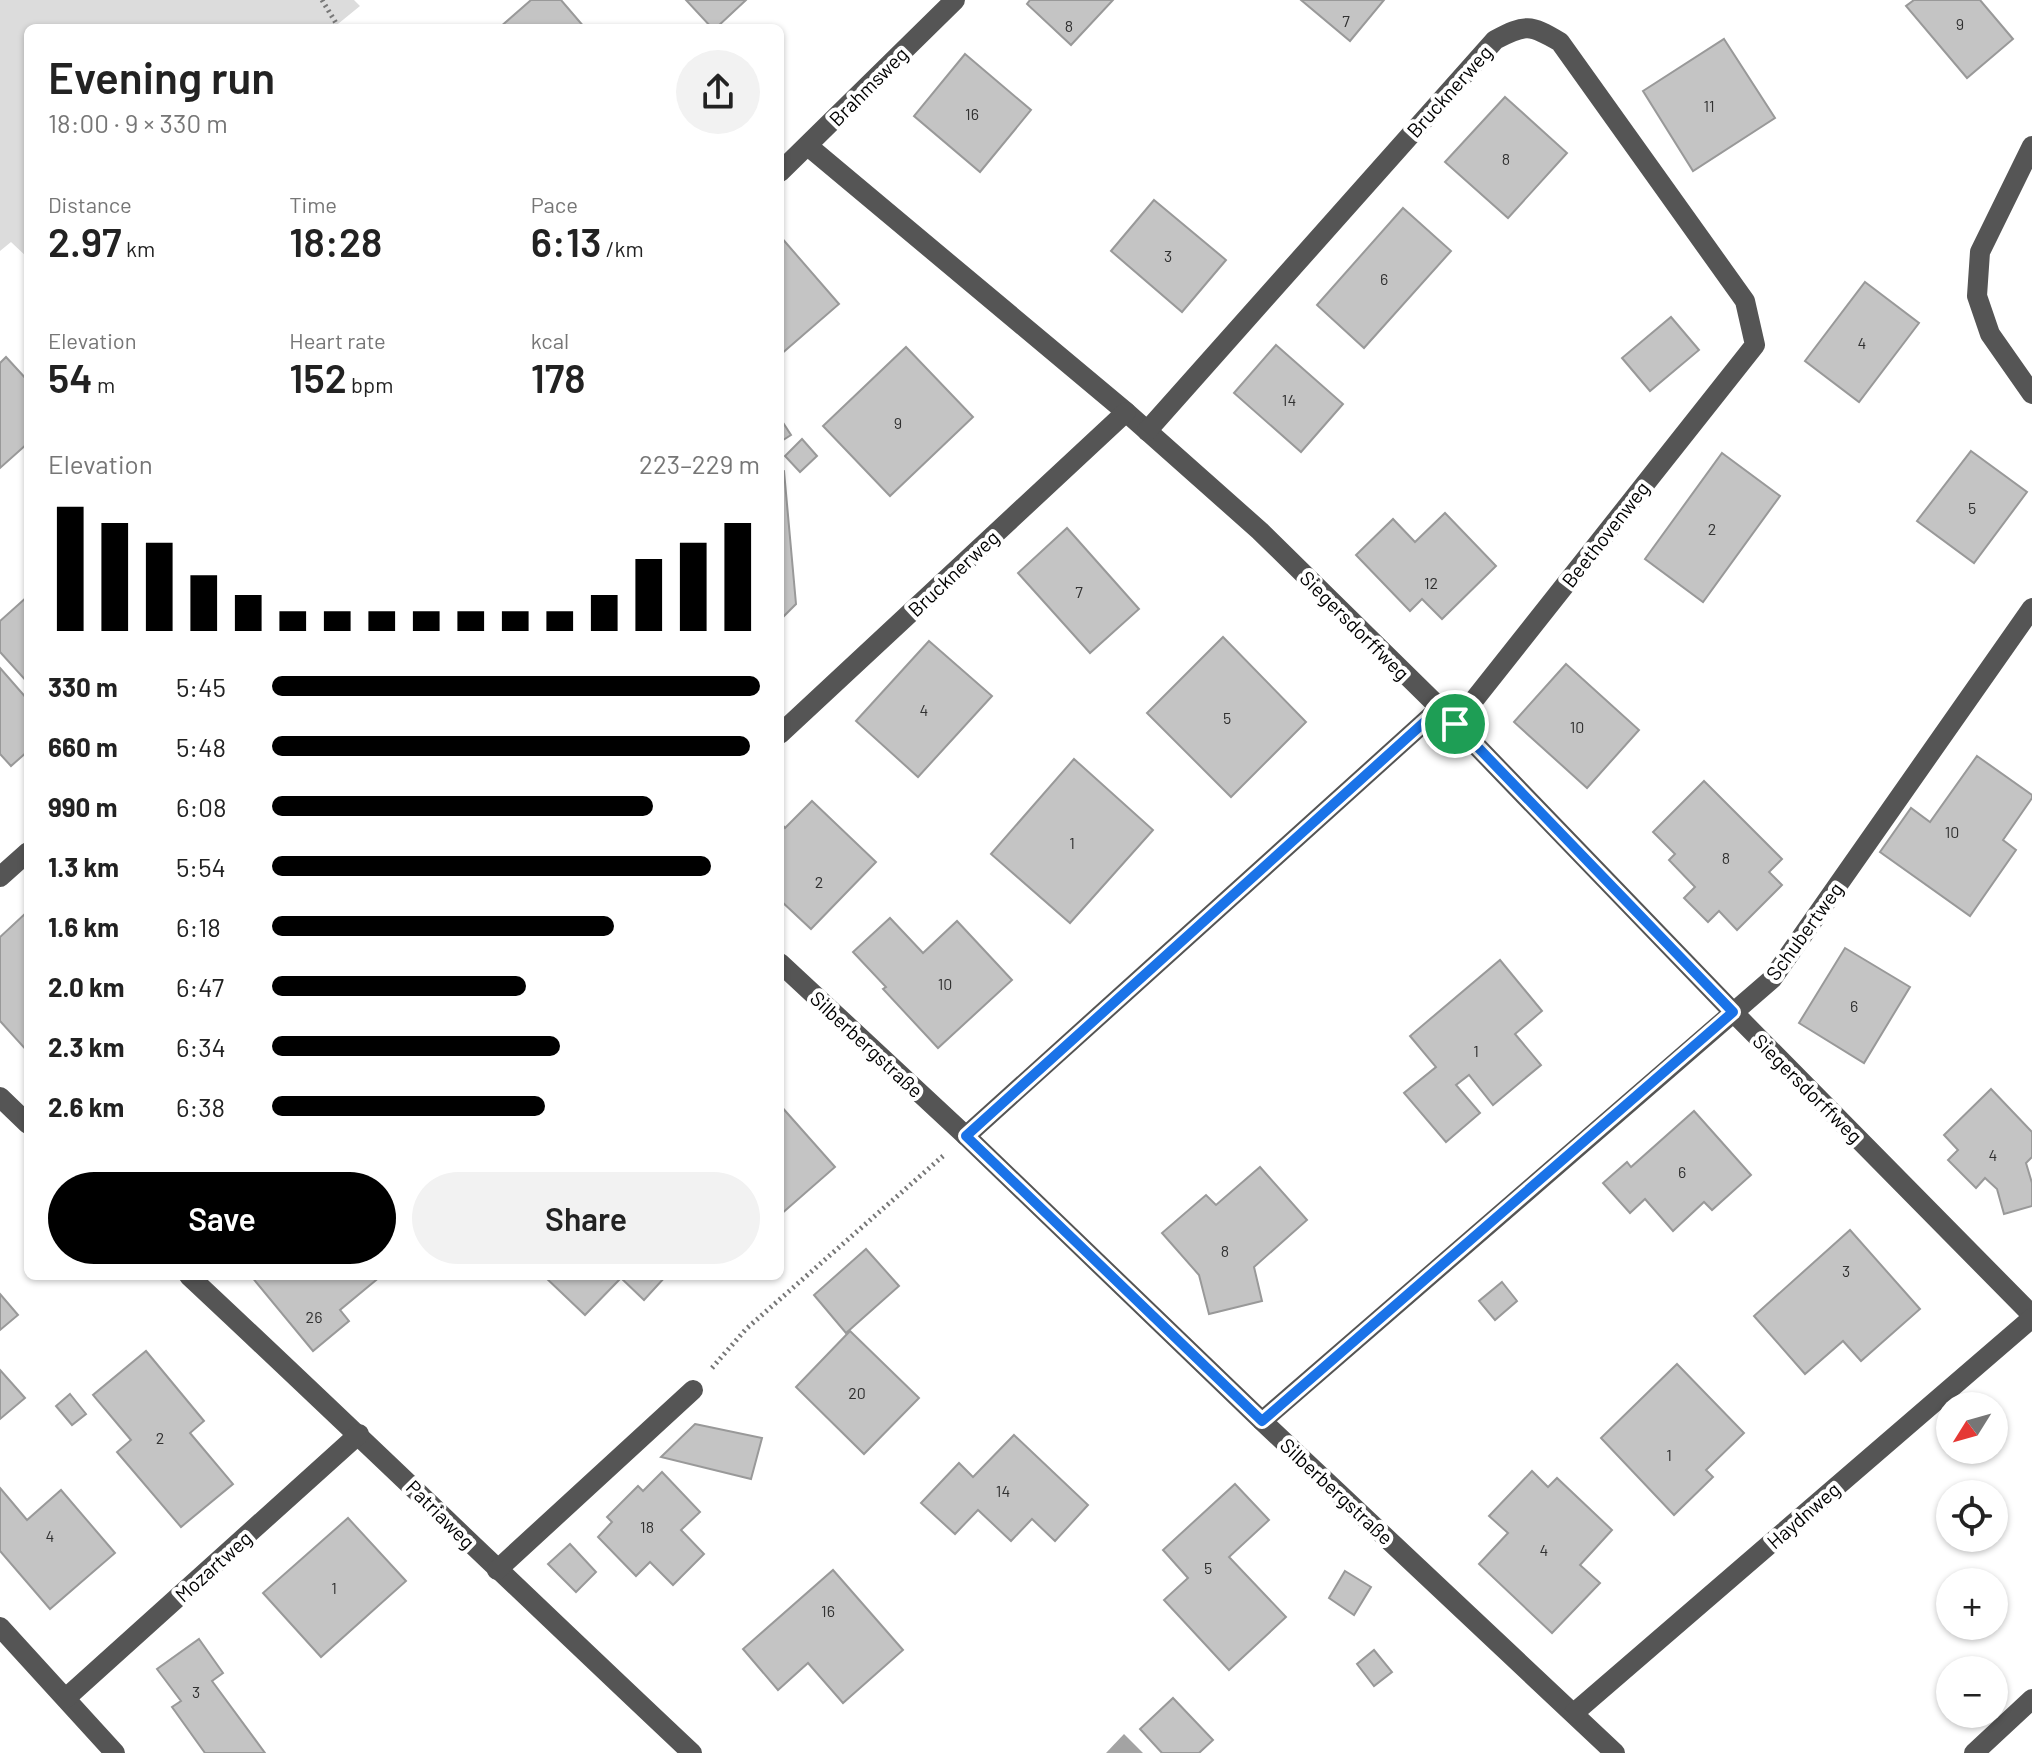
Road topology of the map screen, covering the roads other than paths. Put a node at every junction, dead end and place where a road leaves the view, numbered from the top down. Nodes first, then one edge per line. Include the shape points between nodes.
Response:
1 (955, 0) edge
2 (808, 146) junction
3 (2032, 146) edge
4 (784, 168) edge
5 (1755, 345) joint
6 (2032, 394) edge
7 (1126, 412) junction
8 (1147, 431) junction
9 (2032, 608) edge
10 (1440, 708) junction
11 (1455, 724) junction
12 (784, 730) edge
13 (24, 856) edge
14 (0, 877) edge
15 (784, 967) edge
16 (1733, 1012) junction
17 (0, 1097) edge
18 (24, 1120) edge
19 (966, 1136) junction
20 (195, 1280) edge
21 (2032, 1316) edge
22 (693, 1390) road end
23 (1262, 1421) junction
24 (359, 1434) junction
25 (497, 1570) junction
26 (0, 1627) edge
27 (66, 1698) junction
28 (2032, 1699) edge
29 (1574, 1713) junction
30 (115, 1753) edge
31 (692, 1753) edge
32 (1615, 1753) edge
33 (1974, 1753) edge

1 - 2 street, Brahmsweg
2 - 4 street, Brahmsweg
2 - 7 street, Siegersdorffweg
3 - 6 street via 1980,252 1977,296 1990,334
5 - 8 street, Brucknerweg via 1745,301 1560,42 1540,30 1518,27 1495,40
5 - 11 street, Beethovenweg
7 - 8 street, Siegersdorffweg
7 - 12 street, Brucknerweg
8 - 10 street, Siegersdorffweg via 1260,531
9 - 16 street, Schubertweg via 1772,979
10 - 11 street, Siegersdorffweg
10 - 19 street
11 - 16 street, Siegersdorffweg
13 - 14 street
15 - 19 street, Silberbergstraße
16 - 21 street, Siegersdorffweg
16 - 23 street, Schubertweg
17 - 18 street
19 - 23 street, Silberbergstraße
20 - 24 street, Patriaweg
21 - 29 street, Haydnweg
22 - 25 street
23 - 29 street, Silberbergstraße
24 - 25 street, Patriaweg
24 - 27 street, Mozartweg
25 - 31 street, Patriaweg
26 - 27 street
27 - 30 street
28 - 33 street
29 - 32 street, Silberbergstraße

